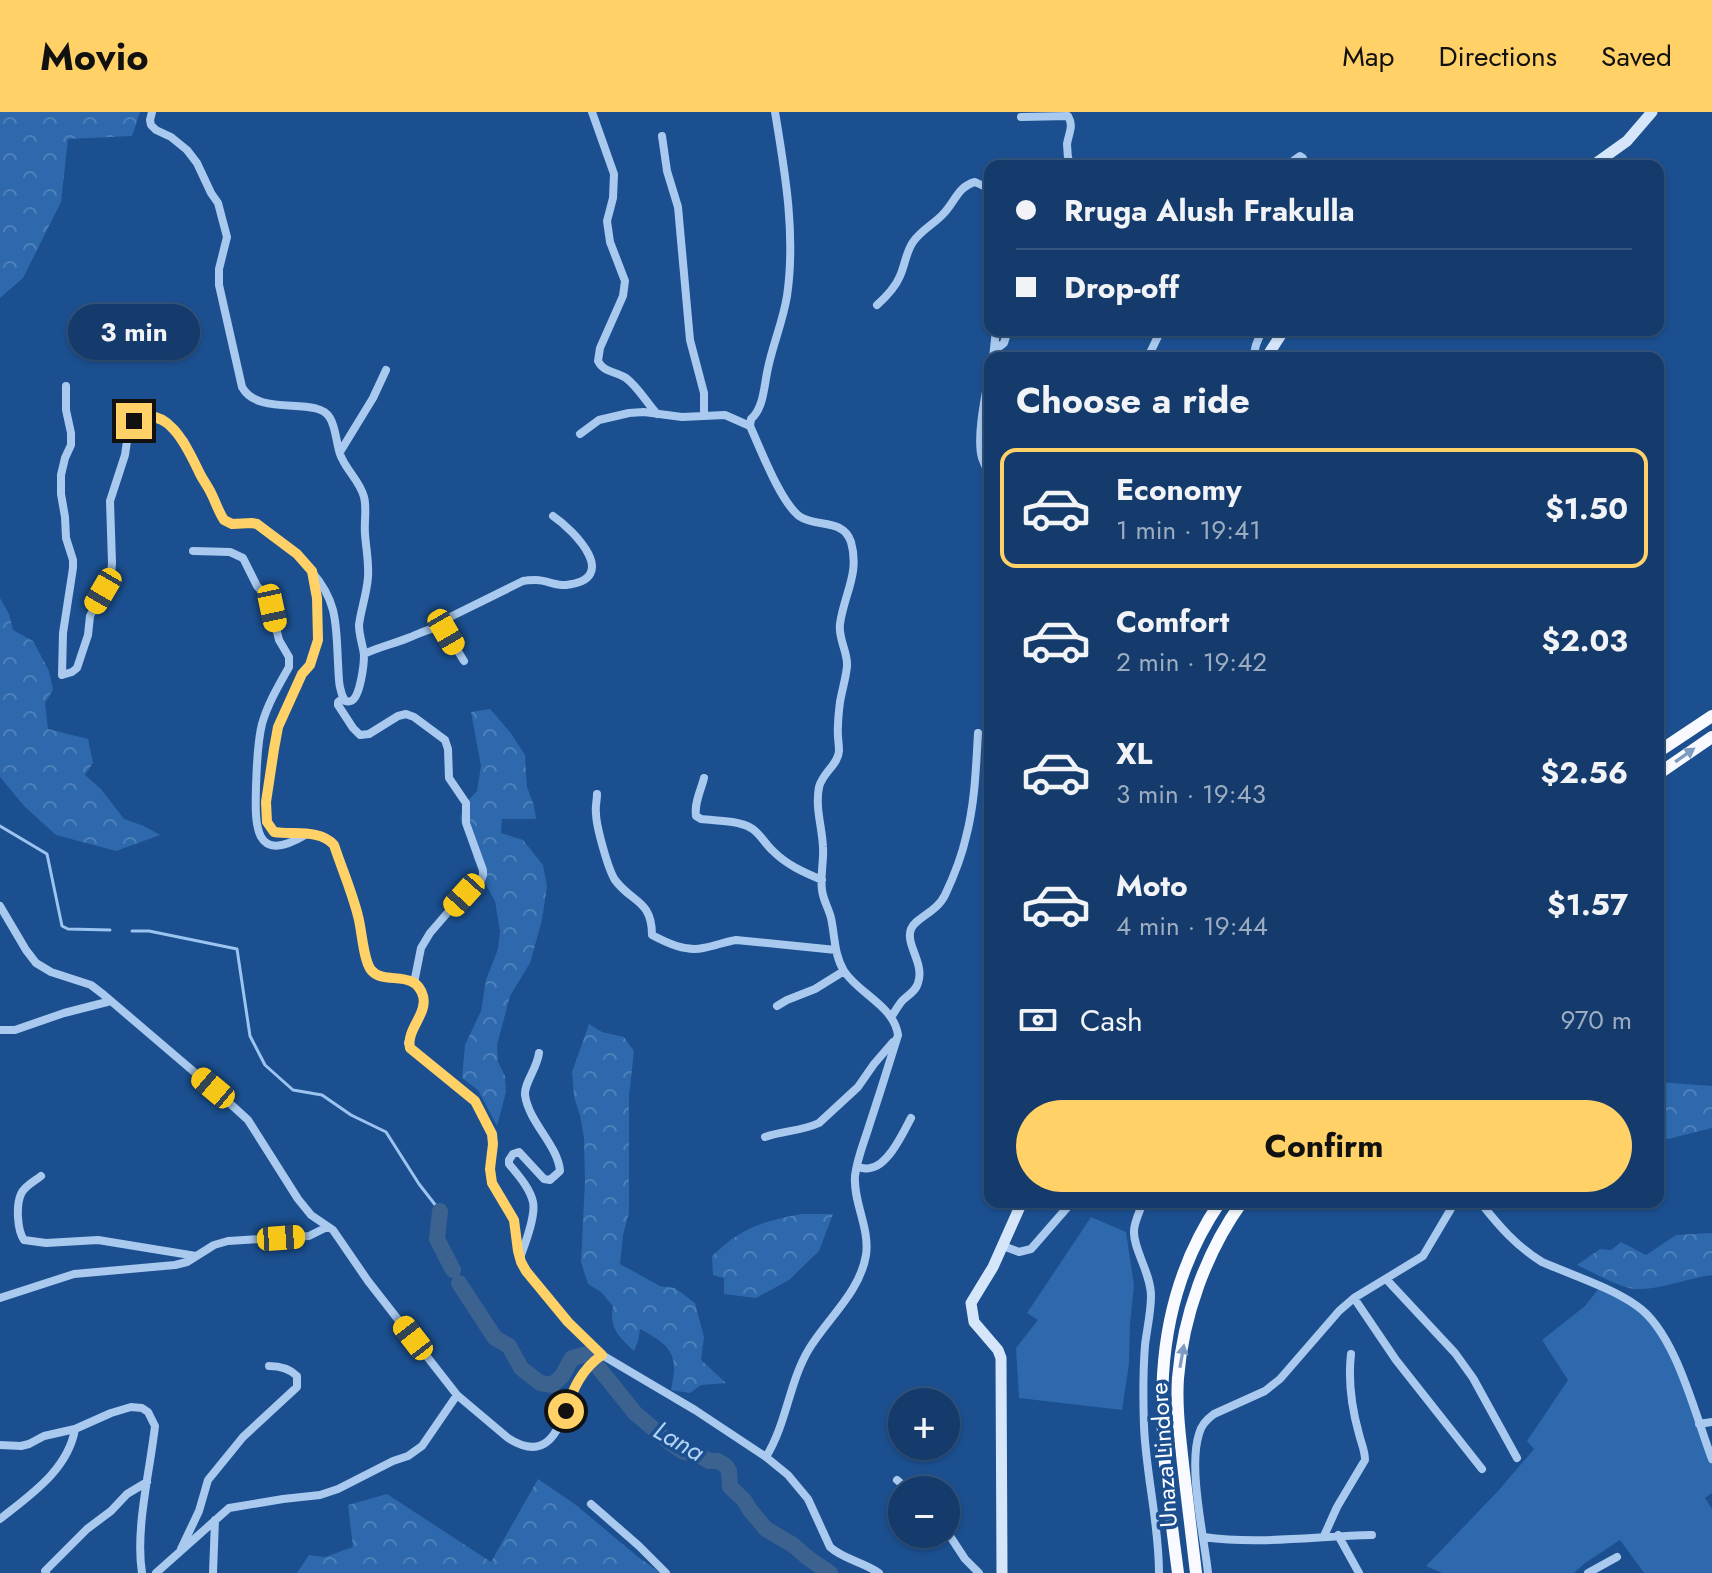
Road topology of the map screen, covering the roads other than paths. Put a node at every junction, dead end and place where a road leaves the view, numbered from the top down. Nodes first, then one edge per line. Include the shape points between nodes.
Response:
1 (152, 112) edge
2 (592, 112) edge
3 (775, 112) edge
4 (1652, 112) edge
5 (1021, 117) dead end
6 (662, 136) dead end
7 (1069, 160) edge
8 (1600, 160) edge
9 (984, 186) edge
10 (877, 305) dead end
11 (386, 370) dead end
12 (66, 386) dead end
13 (984, 407) edge
14 (657, 414) junction
15 (704, 416) junction
16 (750, 426) junction
17 (580, 434) dead end
18 (339, 452) junction
19 (984, 462) edge
20 (553, 516) dead end
21 (193, 551) dead end
22 (312, 571) junction
23 (433, 627) junction
24 (364, 654) junction
25 (464, 661) dead end
26 (343, 698) junction
27 (1712, 716) edge
28 (978, 733) dead end
29 (1712, 737) edge
30 (1664, 748) edge
31 (1664, 770) edge
32 (704, 778) dead end
33 (597, 794) dead end
34 (307, 834) junction
35 (822, 880) junction
36 (0, 906) edge
37 (836, 950) junction
38 (844, 971) junction
39 (414, 983) junction
40 (111, 1001) junction
41 (777, 1006) dead end
42 (892, 1016) junction
43 (0, 1030) edge
44 (898, 1035) junction
45 (539, 1053) dead end
46 (911, 1118) dead end
47 (765, 1137) dead end
48 (857, 1167) junction
49 (41, 1176) dead end
50 (1019, 1208) edge
51 (1067, 1208) edge
52 (1141, 1208) edge
53 (1215, 1208) edge
54 (1238, 1208) edge
55 (1451, 1208) edge
56 (1485, 1208) edge
57 (327, 1227) junction
58 (1003, 1246) junction
59 (197, 1256) junction
60 (520, 1259) junction
61 (1387, 1280) junction
62 (0, 1298) edge
63 (1354, 1298) junction
64 (1351, 1354) dead end
65 (602, 1355) junction
66 (269, 1366) dead end
67 (457, 1395) junction
68 (1712, 1422) edge
69 (1699, 1424) junction
70 (75, 1429) junction
71 (0, 1445) edge
72 (766, 1457) junction
73 (1517, 1458) dead end
74 (1712, 1459) edge
75 (1482, 1469) dead end
76 (147, 1482) junction
77 (591, 1504) dead end
78 (0, 1519) edge
79 (215, 1520) junction
80 (1338, 1535) junction
81 (1372, 1535) dead end
82 (1324, 1536) junction
83 (1204, 1537) junction
84 (958, 1548) edge
85 (178, 1554) junction
86 (1617, 1557) dead end
87 (46, 1573) edge
88 (142, 1573) edge
89 (156, 1573) edge
90 (213, 1573) edge
91 (666, 1573) edge
92 (879, 1573) edge
93 (979, 1573) edge
94 (1002, 1573) edge
95 (1159, 1573) edge
96 (1178, 1573) edge
97 (1196, 1573) edge
98 (1208, 1573) edge
99 (1359, 1573) edge
100 (1588, 1573) edge

1 - 18 street via 151,125 187,150 218,203 227,237 219,285 246,395 290,407 320,408 331,419
2 - 14 street via 614,174 607,221 625,281 598,361 605,370 629,380
3 - 16 street via 789,198 787,297 758,413
4 - 8 main road via 1627,141
5 - 7 street via 1068,116
6 - 15 street via 678,207 690,340 704,393
9 - 10 street via 975,182 963,188 944,214 926,227 913,242 894,287
11 - 18 street
12 - 22 street via 71,445 61,494 73,568 62,675 77,668 90,616 111,575 110,501 130,427 139,418 165,422 184,441 224,520 261,527
13 - 19 street
14 - 15 street
14 - 17 street via 599,420
15 - 16 street via 725,415
16 - 35 street via 790,507 804,519 844,530 854,559 840,624 847,666 839,750 824,774 817,803
18 - 24 street via 365,499 368,574 359,634
20 - 23 street via 588,550 592,561 587,577 567,585 523,581
21 - 34 street via 230,552 243,558 269,599 289,667 262,725 256,825 261,838 275,845
22 - 26 street via 330,596
22 - 34 street via 318,640 278,727 266,802 267,822 274,832
23 - 24 street
23 - 25 street via 446,632
24 - 26 street via 357,694 349,702
26 - 39 street via 339,707 360,735 406,714 445,740 450,780 466,803 466,823 483,870 481,880 430,933 421,948
27 - 30 highway
28 - 42 street via 966,838 944,896 912,927 919,983
31 -> 29 highway
32 - 35 street via 696,816 749,826 790,866
33 - 37 street via 595,816 609,869 649,912 652,935 693,950 736,940
34 - 39 street via 321,835 334,845 373,971
35 - 37 street
36 - 40 street via 36,963 91,985
37 - 38 street
38 - 41 street
38 - 42 street
39 - 60 street via 424,1001 408,1043 481,1112 492,1134 492,1183 514,1220
40 - 43 street
40 - 57 street via 248,1120 298,1199
42 - 44 street
44 - 47 street via 858,1087 819,1123
44 - 48 street
45 - 60 street via 525,1096 560,1171 544,1179 519,1152 509,1160 533,1202
46 - 48 street via 881,1164
48 - 72 street via 865,1258 856,1283 801,1364
49 - 59 street via 20,1197 19,1230 24,1240 98,1240
50 - 58 main road
51 - 58 street via 1031,1249 1019,1252
52 - 95 street via 1134,1236 1151,1289 1143,1403
53 - 96 highway, Unaza Lindore via 1191,1253 1165,1341 1162,1425
97 -> 54 highway, Unaza Lindore via 1178,1379 1198,1286
55 - 61 street via 1423,1256
56 - 69 street via 1529,1254 1643,1311 1670,1345
57 - 59 street via 309,1236 228,1241
57 - 67 street
58 - 94 main road via 970,1308 1001,1358
59 - 62 street via 175,1265 74,1274
60 - 65 street via 568,1322
61 - 63 street
61 - 73 street via 1455,1353
63 - 75 street
63 - 83 street via 1272,1385 1207,1419 1196,1455
64 - 82 street via 1350,1383 1366,1454
65 - 67 street via 581,1376 559,1428 543,1446 517,1444
65 - 72 street
66 - 85 street via 293,1371 297,1387 243,1437 208,1480
67 - 79 street via 422,1446 408,1456 320,1495 229,1508
68 - 69 street
69 - 74 street
70 - 71 street via 21,1446
70 - 76 street via 131,1407 148,1412 155,1426
70 - 78 street via 53,1473
72 - 92 street via 808,1499 830,1547
76 - 87 street via 87,1529
76 - 88 street
77 - 91 street
79 - 85 street
79 - 90 street
80 - 81 street
80 - 82 street
80 - 99 street
82 - 83 street
83 - 98 street
84 - 93 street
85 - 89 street
86 - 100 street

